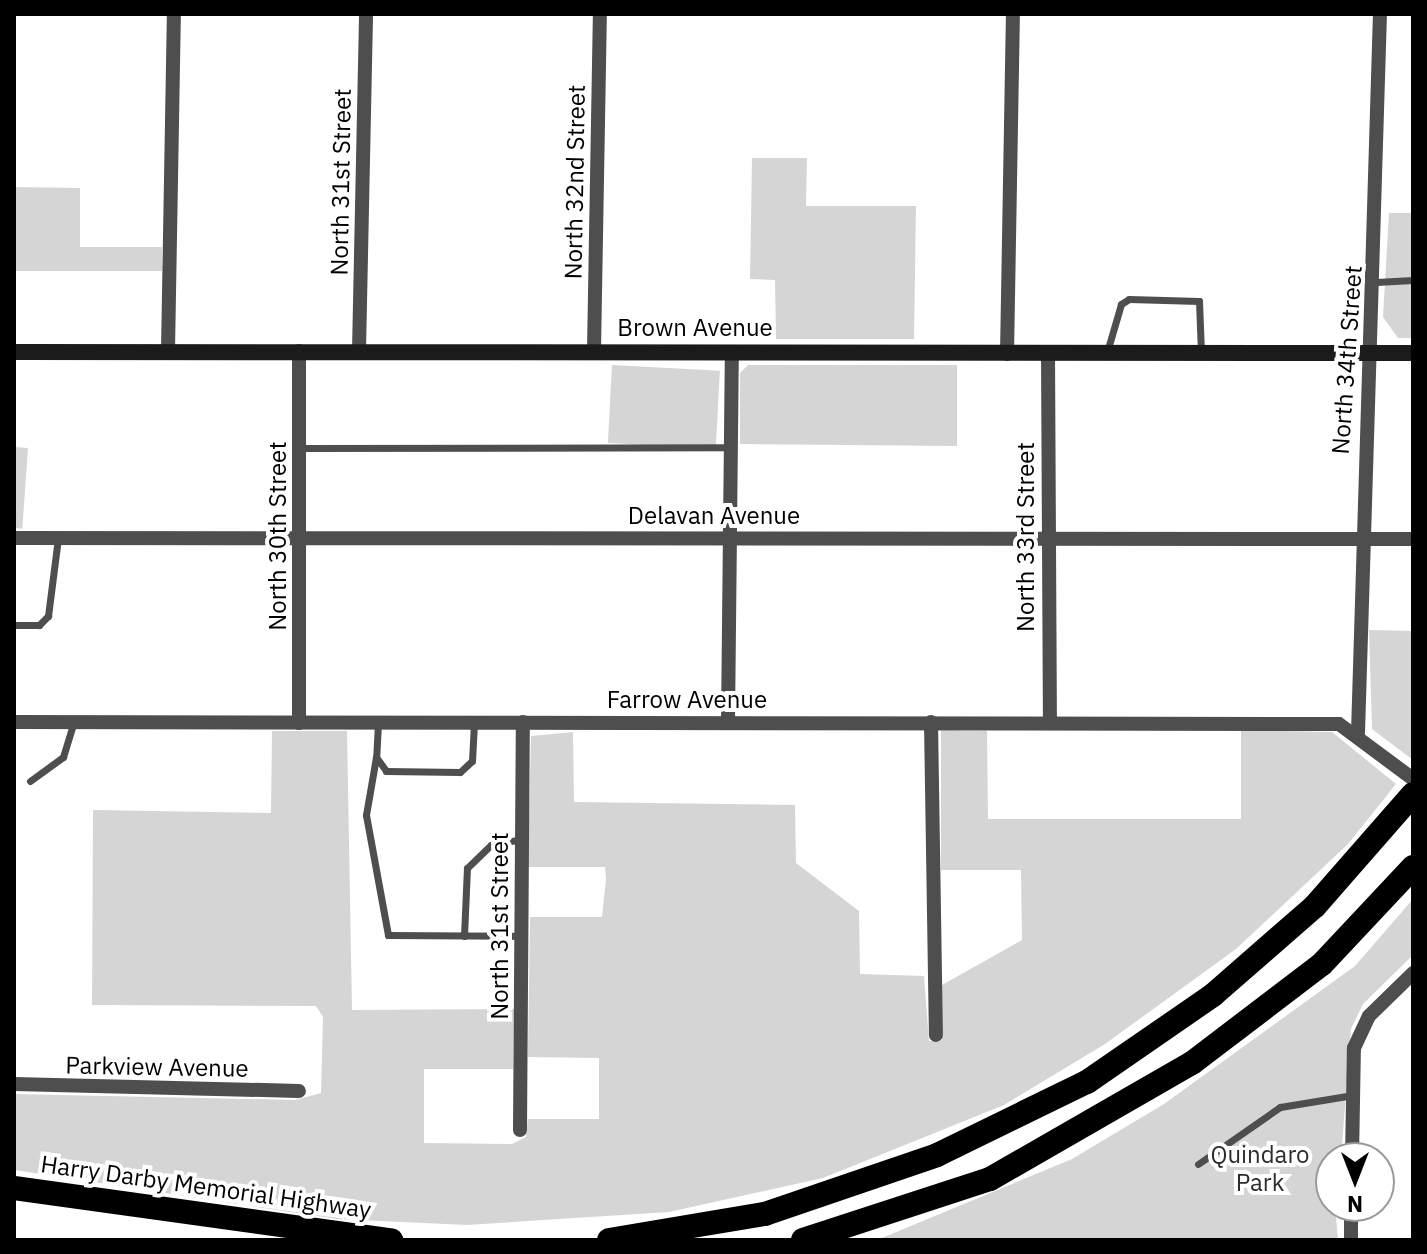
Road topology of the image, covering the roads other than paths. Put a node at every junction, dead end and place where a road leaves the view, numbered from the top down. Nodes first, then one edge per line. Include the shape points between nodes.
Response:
1 (174, 14) edge
2 (366, 14) edge
3 (600, 14) edge
4 (1013, 14) edge
5 (1380, 14) edge
6 (1413, 280) edge
7 (1376, 282) junction
8 (168, 351) junction
9 (299, 351) junction
10 (359, 351) junction
11 (594, 351) junction
12 (1375, 351) junction
13 (14, 352) edge
14 (732, 352) junction
15 (1107, 352) junction
16 (1201, 352) junction
17 (1048, 353) junction
18 (1413, 353) edge
19 (1007, 354) junction
20 (731, 447) junction
21 (300, 448) junction
22 (14, 538) edge
23 (58, 538) junction
24 (301, 538) junction
25 (729, 538) junction
26 (1048, 538) junction
27 (1361, 538) junction
28 (1413, 539) edge
29 (14, 625) edge
30 (728, 721) junction
31 (1050, 721) junction
32 (14, 722) edge
33 (74, 722) junction
34 (474, 722) junction
35 (523, 722) junction
36 (931, 722) junction
37 (299, 723) junction
38 (378, 723) junction
39 (1358, 733) junction
40 (376, 757) junction
41 (1413, 779) edge
42 (30, 781) dead end
43 (1413, 794) edge
44 (522, 839) junction
45 (1413, 867) edge
46 (464, 936) junction
47 (522, 936) junction
48 (1413, 973) edge
49 (936, 1035) dead end
50 (14, 1084) edge
51 (299, 1091) dead end
52 (1353, 1095) junction
53 (520, 1130) dead end
54 (1352, 1142) edge
55 (1198, 1164) dead end
56 (14, 1188) edge
57 (391, 1240) edge
58 (609, 1240) edge
59 (803, 1240) edge

1 - 8 street
2 - 10 street, North 31st Street
3 - 11 street, North 32nd Street
4 - 19 street
5 - 7 street, North 34th Street
6 - 7 lane
7 - 12 street, North 34th Street
8 - 9 main road, Brown Avenue
8 - 13 main road, Brown Avenue
9 - 10 main road, Brown Avenue
9 - 21 street, North 30th Street
10 - 11 main road, Brown Avenue
11 - 14 main road, Brown Avenue
12 - 16 main road, Brown Avenue
12 - 18 main road, Brown Avenue
12 - 27 street, North 34th Street via 1364,368
14 - 19 main road, Brown Avenue
14 - 20 street
15 - 16 main road, Brown Avenue
15 - 16 lane via 1121,304 1129,299 1199,301
15 - 17 main road, Brown Avenue
17 - 19 main road, Brown Avenue
17 - 26 street, North 33rd Street
20 - 21 lane
20 - 25 street
21 - 24 street, North 30th Street
22 - 23 street, Delavan Avenue
23 - 24 street, Delavan Avenue
23 - 29 lane via 48,616 39,625
24 - 25 street, Delavan Avenue
24 - 37 street, North 30th Street
25 - 26 street, Delavan Avenue
25 - 30 street
26 - 27 street, Delavan Avenue
26 - 31 street, North 33rd Street
27 - 28 street, Delavan Avenue
27 - 39 street, North 34th Street
30 - 35 street, Farrow Avenue
30 - 36 street, Farrow Avenue
31 - 36 street, Farrow Avenue
31 - 39 street, Farrow Avenue via 1312,723
32 - 33 street, Farrow Avenue
33 - 37 street, Farrow Avenue
33 - 42 lane via 63,757
34 - 35 street, Farrow Avenue
34 - 38 street, Farrow Avenue
34 - 40 lane via 472,761 460,772 386,771
35 - 44 street, North 31st Street
36 - 49 street
37 - 38 street, Farrow Avenue
38 - 40 lane
39 - 41 street
40 - 46 lane via 366,815 380,922 388,935 407,939
43 - 58 highway via 1315,906 1213,995 1087,1082 937,1155 765,1214
44 - 46 lane via 491,845 467,868
44 - 47 street, North 31st Street
45 - 59 highway via 1322,964 1192,1063 990,1179
46 - 47 lane
47 - 53 street, North 31st Street
48 - 52 street via 1359,1036
50 - 51 street, Parkview Avenue
52 - 54 street
52 - 55 lane via 1280,1107
56 - 57 highway, Harry Darby Memorial Highway

